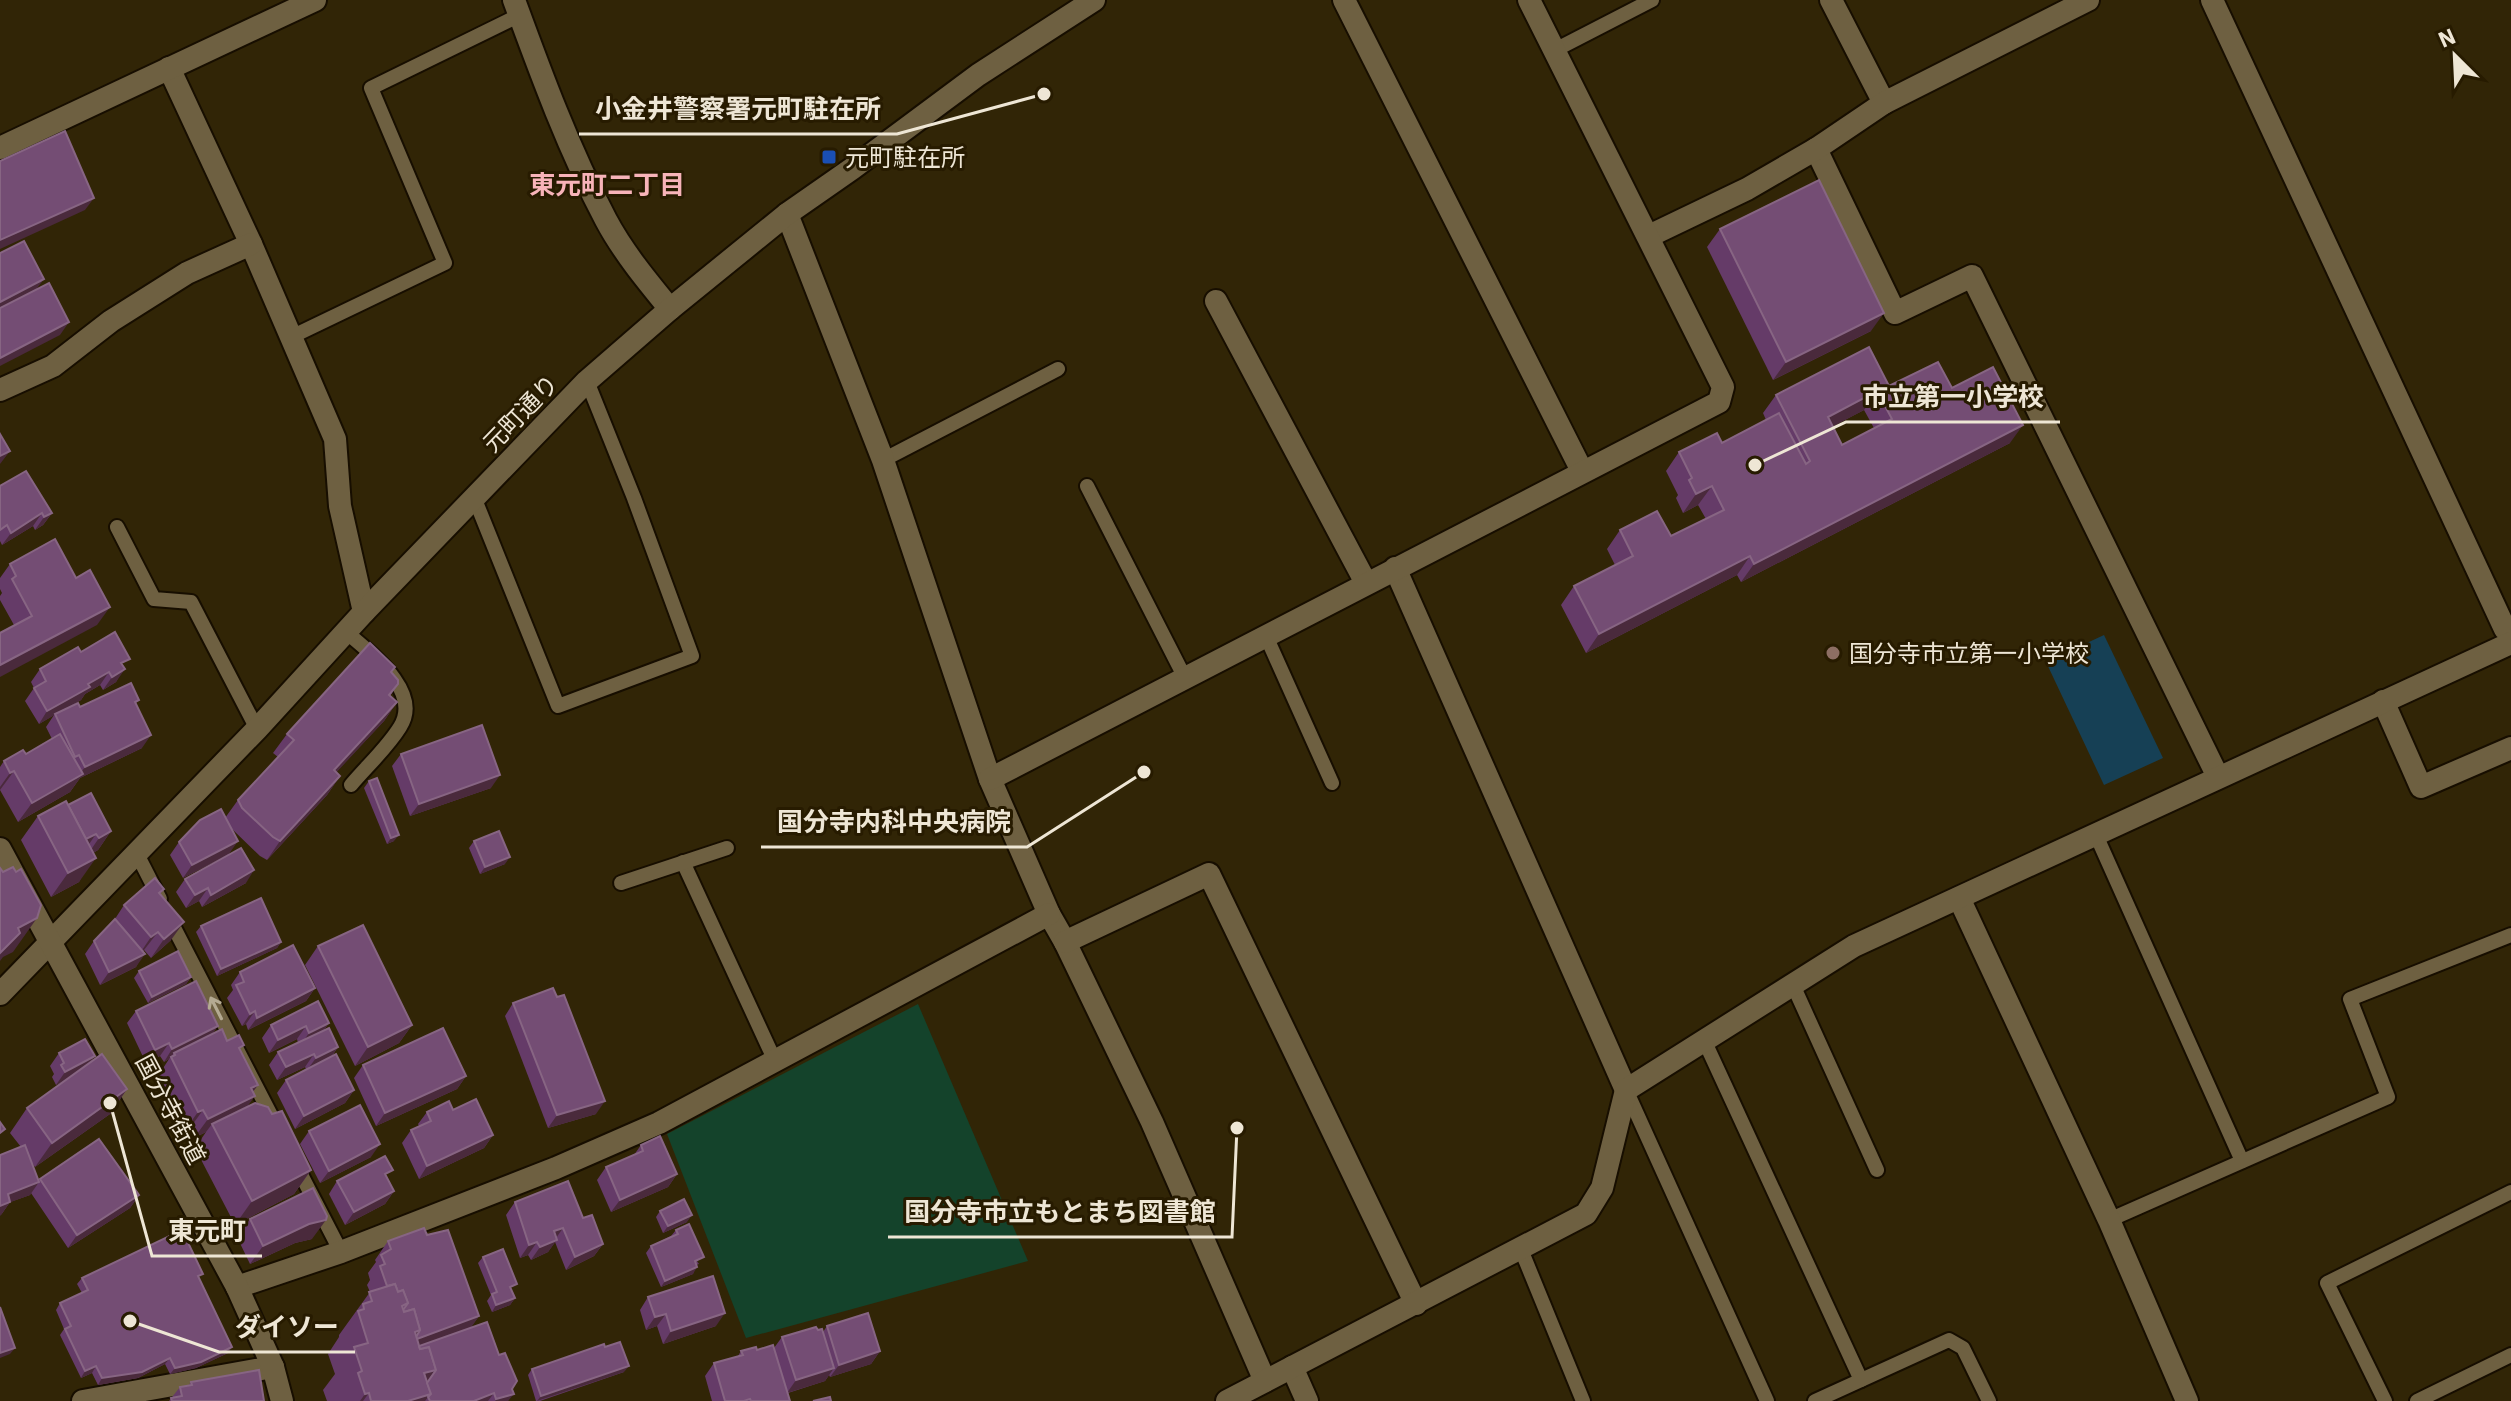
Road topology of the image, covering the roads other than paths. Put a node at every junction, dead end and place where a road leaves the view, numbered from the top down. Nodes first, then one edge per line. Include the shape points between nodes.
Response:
1 (315, 0) edge
2 (1094, 0) edge
3 (1344, 0) edge
4 (1529, 0) edge
5 (1652, 0) edge
6 (1831, 0) edge
7 (2088, 0) edge
8 (2212, 0) edge
9 (517, 7) edge
10 (1555, 50) junction
11 (169, 68) junction
12 (1884, 103) junction
13 (0, 148) edge
14 (1816, 149) junction
15 (787, 214) junction
16 (1649, 236) junction
17 (251, 244) junction
18 (1216, 301) dead end
19 (670, 309) junction
20 (291, 337) junction
21 (1058, 369) dead end
22 (587, 381) junction
23 (0, 390) edge
24 (883, 460) junction
25 (1582, 471) junction
26 (1087, 486) dead end
27 (474, 497) junction
28 (117, 527) dead end
29 (1395, 568) junction
30 (1366, 583) junction
31 (364, 612) junction
32 (346, 632) junction
33 (2511, 633) edge
34 (1266, 636) junction
35 (2511, 643) edge
36 (1185, 678) junction
37 (2383, 701) junction
38 (257, 729) junction
39 (2511, 748) edge
40 (2218, 777) junction
41 (990, 779) junction
42 (1332, 783) dead end
43 (351, 785) dead end
44 (2096, 835) junction
45 (727, 848) dead end
46 (0, 849) edge
47 (137, 854) junction
48 (683, 862) junction
49 (621, 883) dead end
50 (1959, 898) junction
51 (1049, 914) junction
52 (2511, 935) edge
53 (1065, 942) junction
54 (52, 943) junction
55 (1793, 985) junction
56 (0, 994) edge
57 (1704, 1040) junction
58 (775, 1061) junction
59 (1626, 1090) junction
60 (283, 1138) edge
61 (290, 1152) edge
62 (2242, 1161) junction
63 (1877, 1170) dead end
64 (2511, 1192) edge
65 (2109, 1220) junction
66 (1520, 1247) junction
67 (341, 1252) junction
68 (237, 1287) junction
69 (1416, 1304) junction
70 (2511, 1355) edge
71 (273, 1367) junction
72 (1292, 1367) junction
73 (1861, 1380) junction
74 (1265, 1381) junction
75 (83, 1401) edge
76 (282, 1401) edge
77 (1227, 1401) edge
78 (1307, 1401) edge
79 (1583, 1401) edge
80 (1767, 1401) edge
81 (1815, 1401) edge
82 (1989, 1401) edge
83 (2187, 1401) edge
84 (2385, 1401) edge
85 (2417, 1401) edge

1 - 11 street
2 - 15 street, 元町通り via 978,75
3 - 25 street
4 - 10 street
5 - 10 lane
6 - 12 street
7 - 12 street
8 - 33 street
9 - 19 street via 562,126 607,222
9 - 20 lane via 371,88 445,263
10 - 16 street
11 - 13 street
11 - 17 street
12 - 14 street
14 - 16 street
14 - 40 street via 1895,313 1972,276
15 - 19 street, 元町通り
15 - 24 street
16 - 25 street via 1723,387 1719,402
17 - 20 street
17 - 23 street via 187,273 53,366
18 - 30 street
19 - 22 street, 元町通り
20 - 31 street via 335,439 340,506
21 - 24 lane
22 - 27 street, 元町通り
22 - 27 lane via 692,656 558,706
24 - 41 street
25 - 29 street
26 - 36 lane
27 - 31 street, 元町通り
28 - 38 lane via 154,599 191,602
29 - 30 street
29 - 59 street
30 - 34 street
31 - 32 street, 元町通り
32 - 38 street, 元町通り
32 - 43 lane via 392,673 405,701 402,725
34 - 36 street
34 - 42 lane
35 - 37 street
36 - 41 street
37 - 39 street via 2421,787
37 - 40 street
38 - 47 street, 元町通り
40 - 44 street
41 - 51 street
44 - 50 street
44 - 62 lane
45 - 48 lane
46 - 54 street, 国分寺街道
47 - 54 street, 元町通り
60 -> 47 lane
48 - 49 lane
48 - 58 lane
50 - 55 street via 1854,946
50 - 65 street
51 - 53 street
51 - 58 street
52 - 62 lane via 2350,999 2388,1097
53 - 69 street via 1209,874
53 - 74 street via 1152,1122
54 - 56 street, 元町通り
54 - 68 street, 国分寺街道
55 - 57 street
55 - 63 lane
57 - 59 street
57 - 73 lane
58 - 67 street via 659,1123
59 - 66 street via 1602,1188 1586,1214
59 - 80 lane
61 - 67 lane
62 - 65 lane
64 - 84 lane via 2327,1283
65 - 83 street
66 - 69 street
66 - 79 lane
67 - 68 street
68 - 71 street, 国分寺街道
69 - 72 street
70 - 85 lane
71 - 75 street
71 - 76 street, 国分寺街道
72 - 74 street
72 - 78 street
73 - 81 lane
73 - 82 lane via 1949,1340 1963,1348
74 - 77 street

